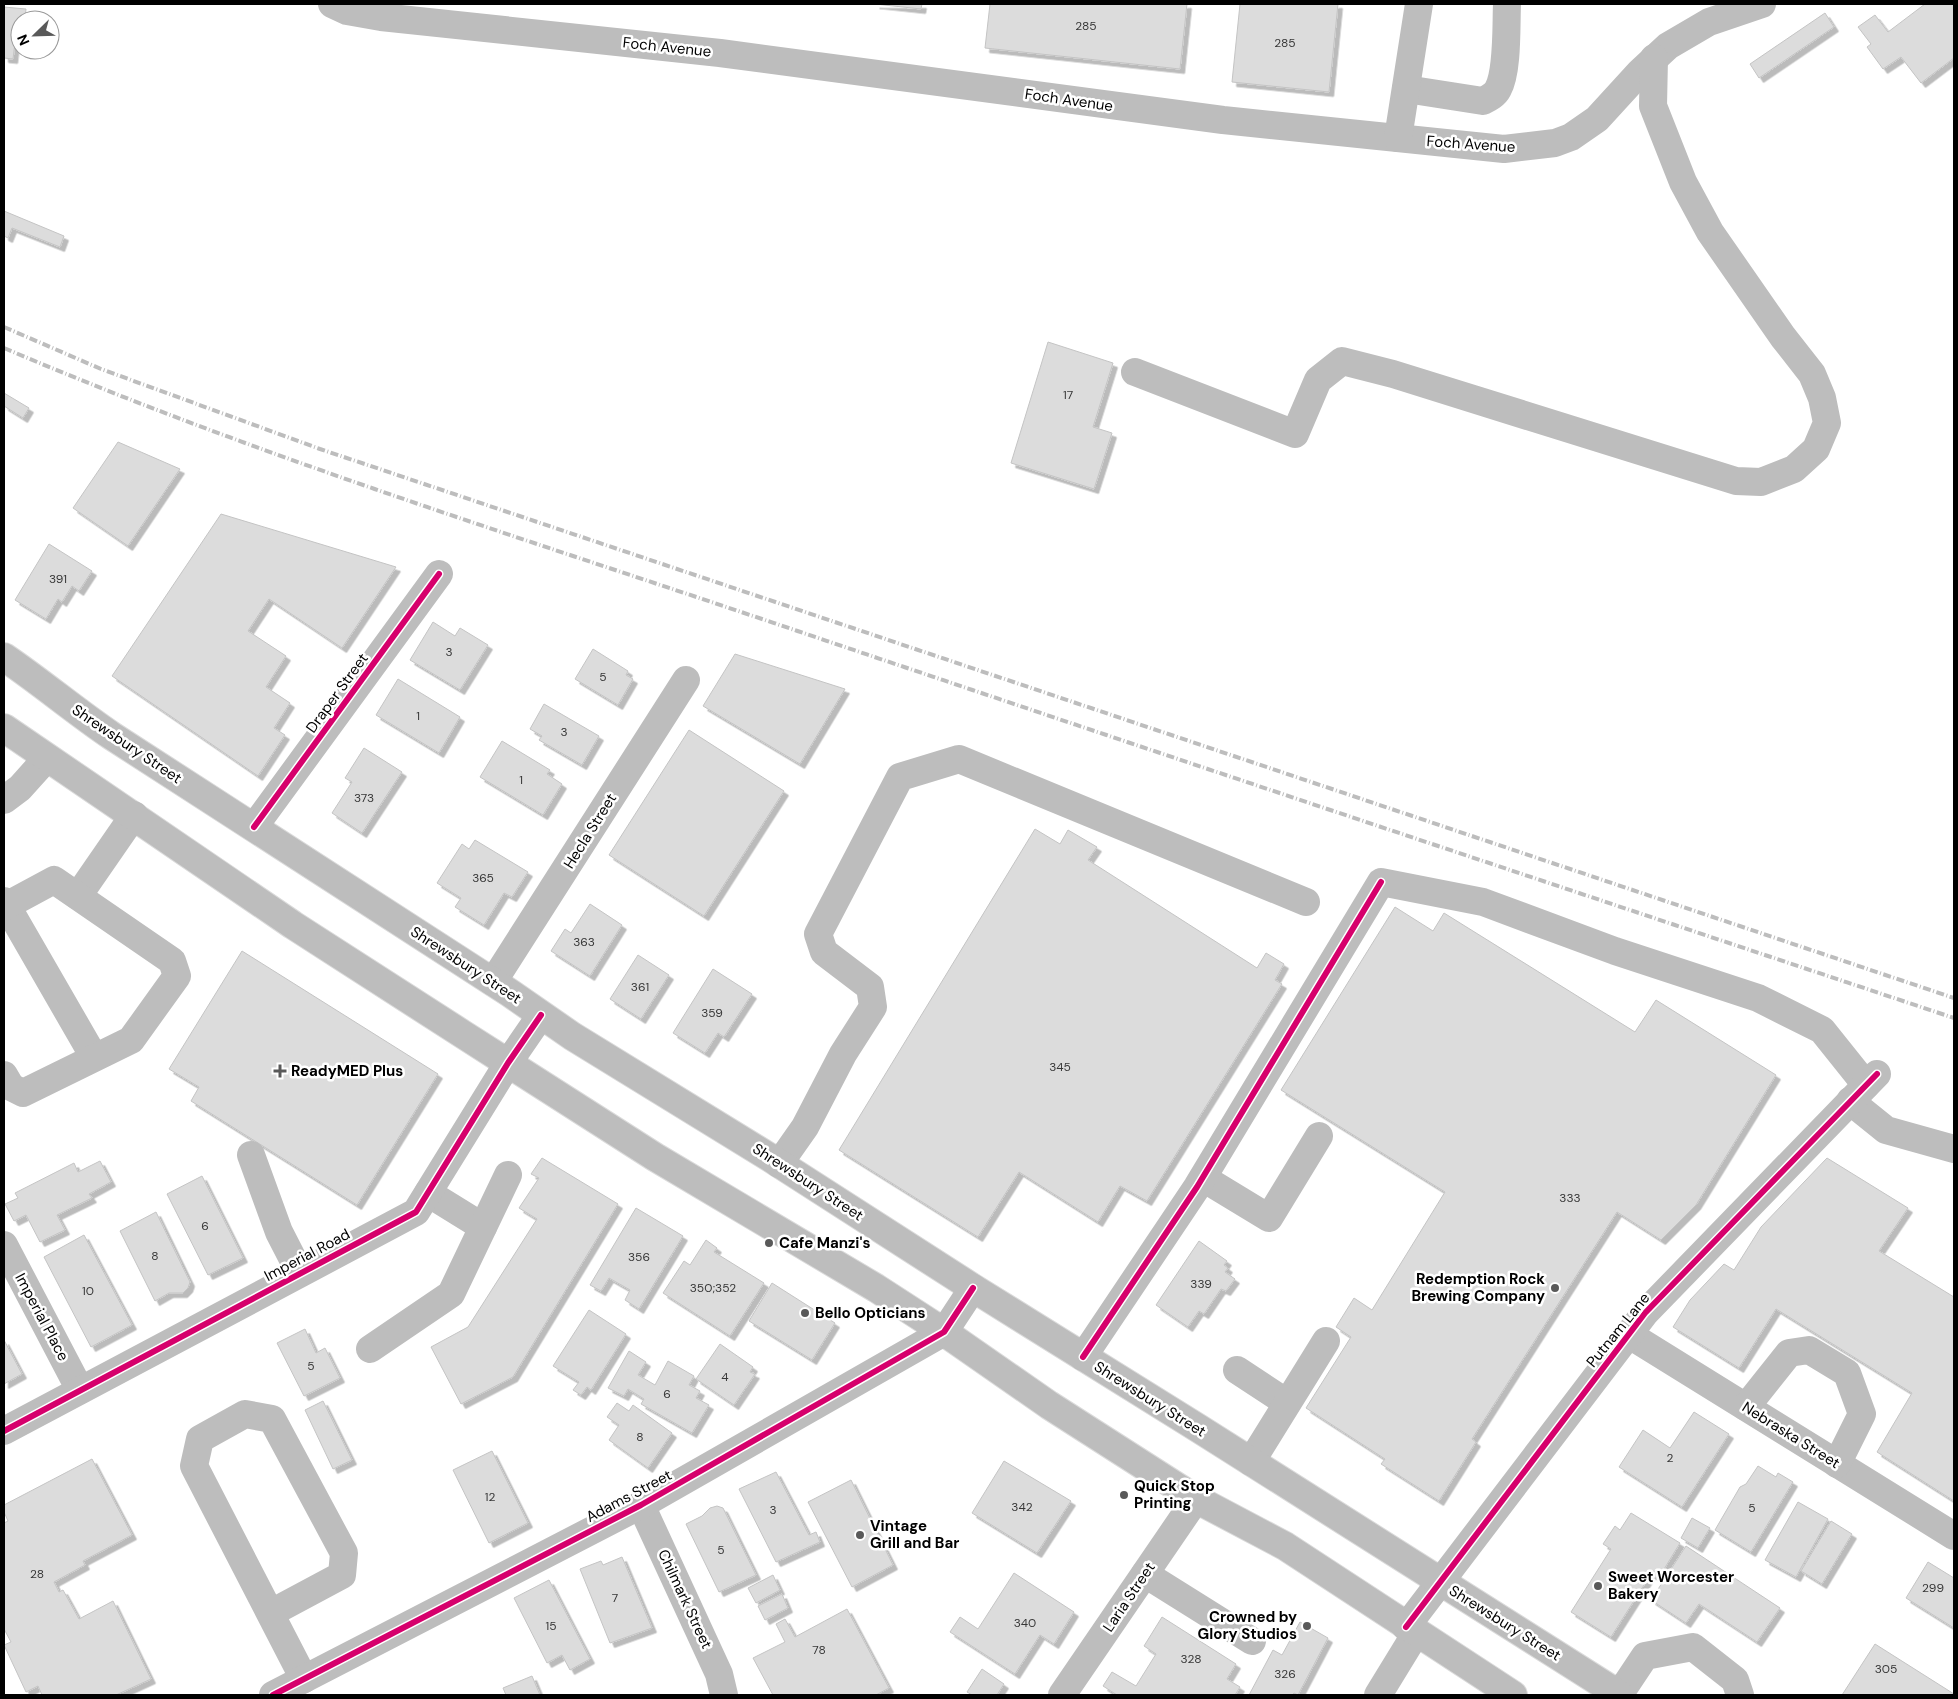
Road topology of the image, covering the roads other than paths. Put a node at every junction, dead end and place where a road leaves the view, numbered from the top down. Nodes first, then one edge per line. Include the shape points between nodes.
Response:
1 (332, 4) edge
2 (1419, 4) edge
3 (1507, 4) edge
4 (1762, 4) edge
5 (451, 14) edge
6 (1654, 58) junction
7 (1406, 90) junction
8 (1398, 138) junction
9 (1135, 372) dead end
10 (439, 574) dead end
11 (4, 657) edge
12 (686, 680) dead end
13 (4, 728) edge
14 (47, 758) junction
15 (4, 800) edge
16 (134, 815) junction
17 (254, 827) junction
18 (78, 896) junction
19 (1306, 902) dead end
20 (5, 905) edge
21 (493, 982) junction
22 (541, 1015) junction
23 (94, 1058) junction
24 (508, 1063) junction
25 (4, 1075) edge
26 (1864, 1087) junction
27 (1319, 1136) dead end
28 (1954, 1149) edge
29 (251, 1155) dead end
30 (779, 1164) junction
31 (508, 1176) dead end
32 (1203, 1178) junction
33 (428, 1193) junction
34 (483, 1227) junction
35 (4, 1245) edge
36 (300, 1273) junction
37 (973, 1288) junction
38 (944, 1332) junction
39 (1628, 1334) junction
40 (1326, 1341) dead end
41 (370, 1350) dead end
42 (1082, 1357) junction
43 (1237, 1370) dead end
44 (80, 1390) junction
45 (1287, 1403) junction
46 (1746, 1407) junction
47 (4, 1431) edge
48 (1251, 1462) junction
49 (1837, 1464) junction
50 (1196, 1499) junction
51 (641, 1505) junction
52 (1954, 1536) edge
53 (1145, 1574) junction
54 (1440, 1582) junction
55 (270, 1613) junction
56 (1411, 1630) junction
57 (1252, 1641) dead end
58 (304, 1679) junction
59 (273, 1695) edge
60 (724, 1695) edge
61 (1062, 1695) edge
62 (1378, 1695) edge
63 (1513, 1695) edge
64 (1620, 1695) edge
65 (1740, 1695) edge

1 - 5 street, Foch Avenue via 347,11 381,17
2 - 7 street
3 - 7 street via 1502,78 1490,98 1483,101
4 - 6 street, Foch Avenue via 1703,25
5 - 8 street, Foch Avenue via 1223,120
6 - 8 street, Foch Avenue via 1597,119 1571,137 1555,143 1504,149
6 - 9 street via 1652,106 1684,182 1710,232 1812,374 1822,398 1827,423 1816,449 1794,469 1761,482 1736,481 1342,361 1318,380 1295,434
7 - 8 street
10 - 17 street, Draper Street
11 - 17 street, Shrewsbury Street via 105,732
12 - 21 street, Hecla Street
13 - 14 street
14 - 15 street via 20,788
14 - 16 street
16 - 18 street
16 - 24 street via 293,925
17 - 21 street, Shrewsbury Street
18 - 20 street via 54,880
18 - 23 street via 172,961 177,976 131,1040
19 - 30 street via 959,759 900,777 818,934 824,952 870,987 873,1007
20 - 23 street
21 - 22 street, Shrewsbury Street
22 - 24 street, Imperial Road
22 - 30 street, Shrewsbury Street
23 - 25 street via 23,1093 11,1087
24 - 33 street, Imperial Road
24 - 38 street via 655,1157
26 - 28 street via 1886,1130
26 - 32 street via 1822,1030 1758,998 1615,951 1483,902 1381,882
26 - 39 street, Putnam Lane
27 - 32 street via 1269,1218
29 - 36 street via 279,1232
30 - 37 street, Shrewsbury Street
31 - 34 street
32 - 42 street
33 - 34 street
33 - 36 street, Imperial Road via 416,1212
34 - 41 street via 451,1294
35 - 44 street, Imperial Place
36 - 44 street, Imperial Road
37 - 38 street, Adams Street
37 - 42 street, Shrewsbury Street
38 - 50 street via 1049,1405
38 - 51 street, Adams Street
39 - 46 street, Nebraska Street
39 - 54 street, Putnam Lane
40 - 45 street
42 - 48 street, Shrewsbury Street
43 - 45 street
44 - 47 street, Imperial Road
45 - 48 street
46 - 49 street, Nebraska Street
46 - 49 street via 1789,1352 1809,1350 1847,1373 1862,1414
48 - 54 street, Shrewsbury Street
49 - 52 street, Nebraska Street
50 - 53 street, Laria Street
50 - 56 street via 1285,1546
51 - 58 street, Adams Street
51 - 60 street, Chilmark Street via 719,1674
53 - 57 street
53 - 61 street, Laria Street
54 - 56 street, Putnam Lane
54 - 64 street, Shrewsbury Street
55 - 55 street via 194,1466 200,1439 245,1414 272,1419 344,1553 342,1575
55 - 58 street
56 - 62 street, Putnam Lane
56 - 63 street
58 - 59 street, Adams Street
64 - 65 street via 1645,1656 1692,1647 1735,1680

